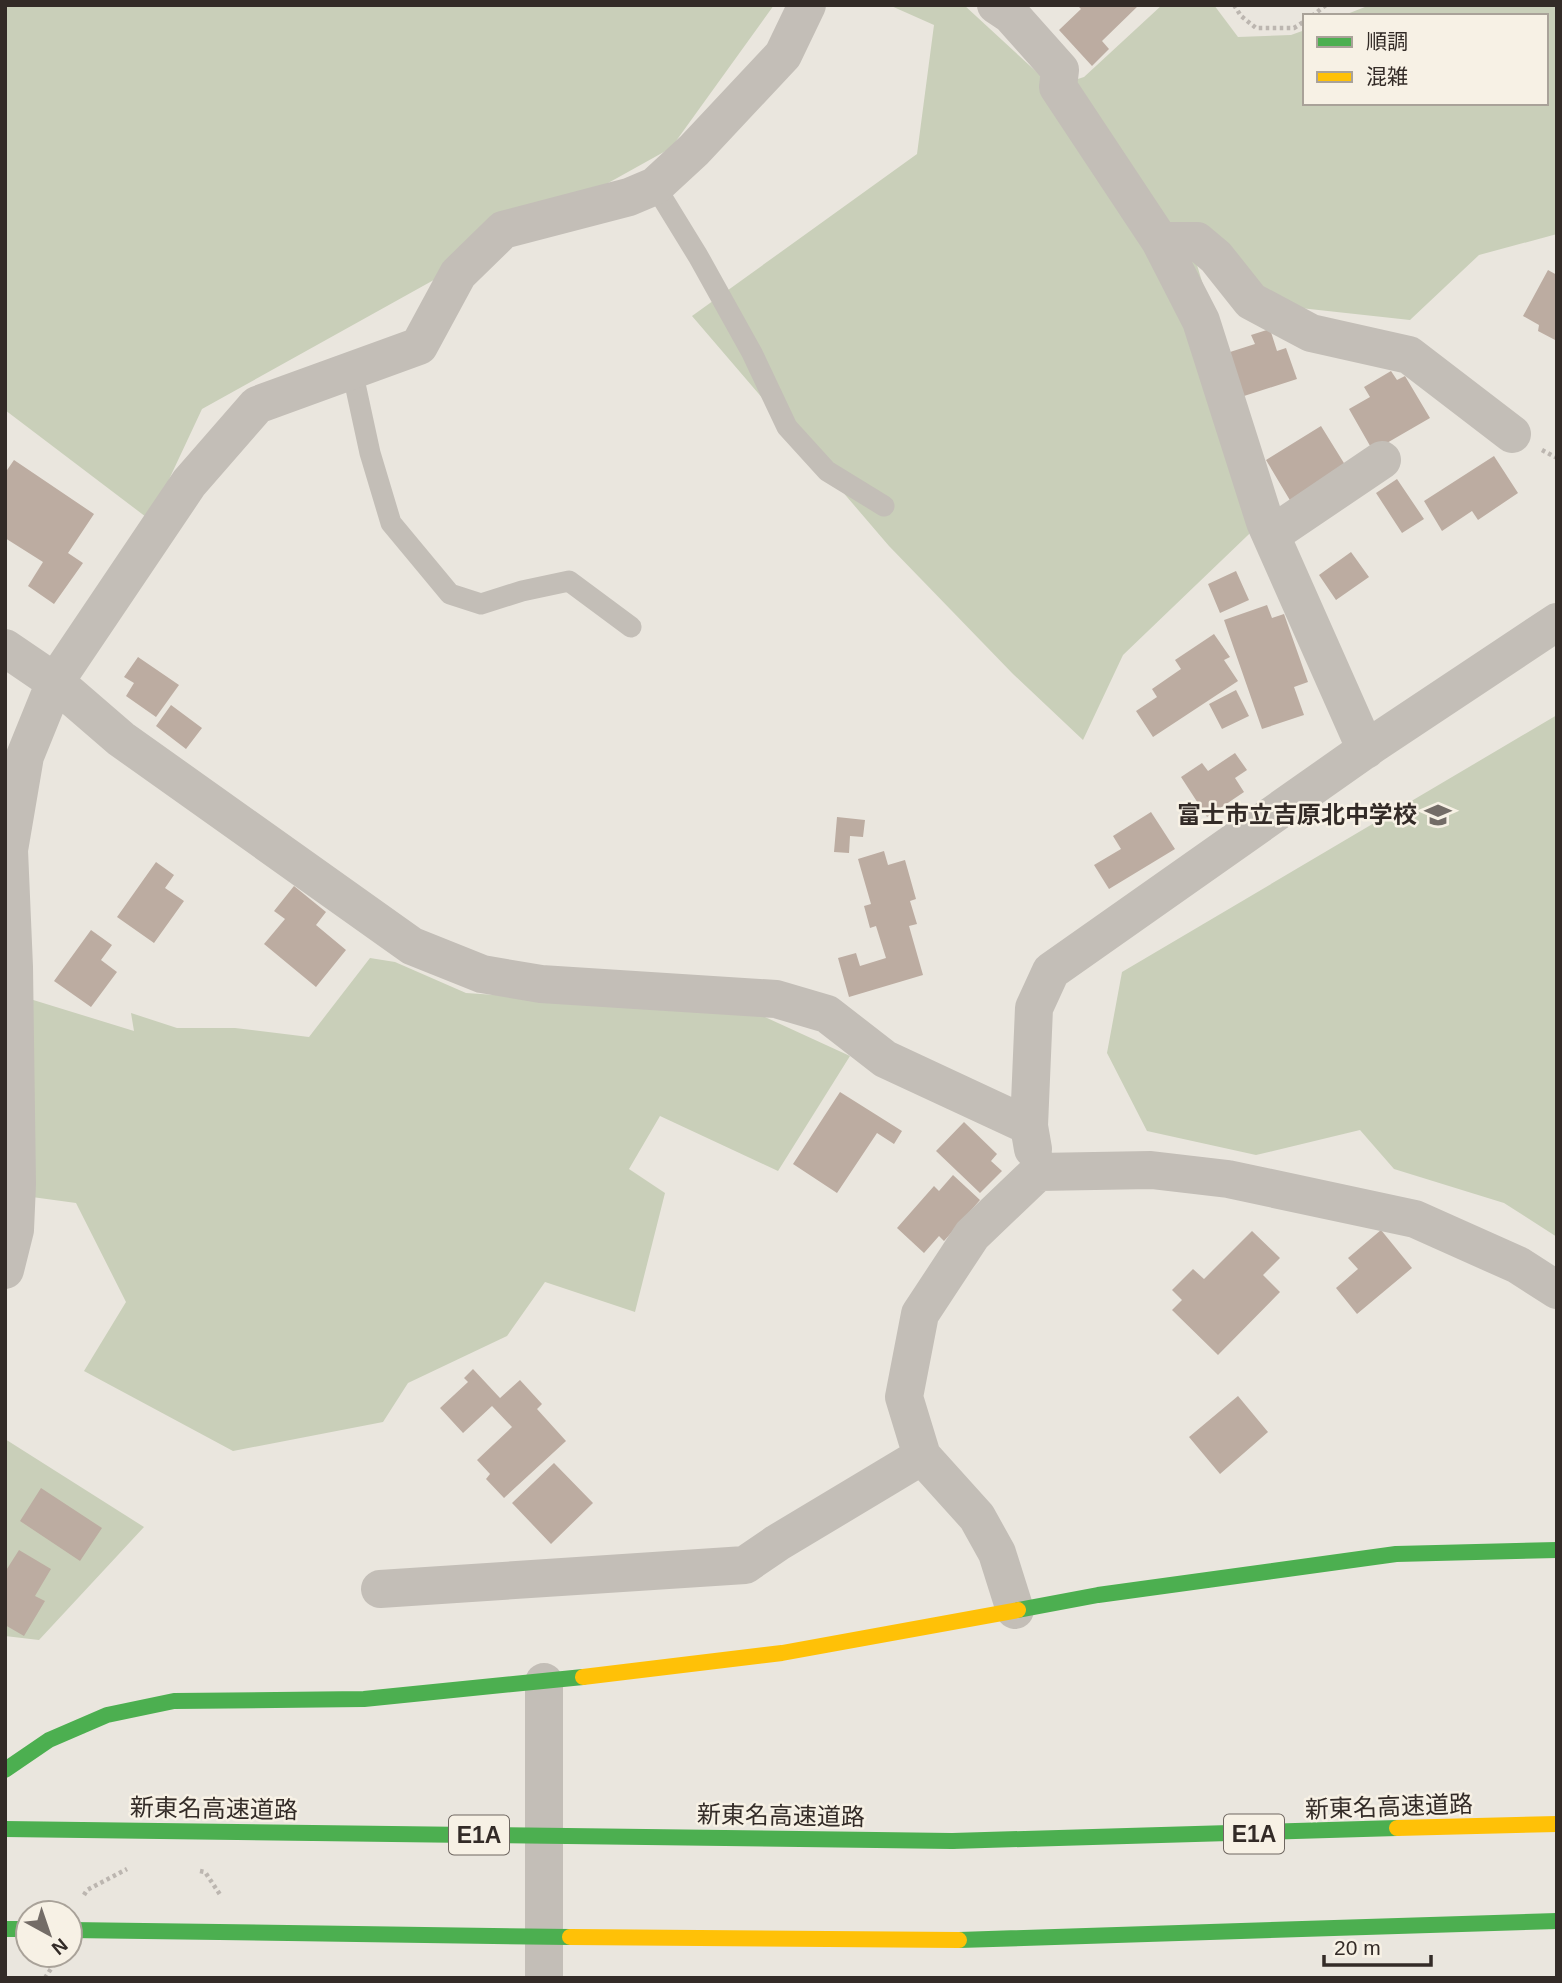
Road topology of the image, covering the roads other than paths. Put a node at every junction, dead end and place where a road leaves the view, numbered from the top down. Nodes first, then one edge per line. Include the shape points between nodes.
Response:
1 (807, 5) edge
2 (996, 5) edge
3 (655, 187) junction
4 (1160, 242) junction
5 (352, 370) junction
6 (1512, 434) dead end
7 (1382, 460) dead end
8 (884, 506) dead end
9 (1271, 535) junction
10 (1557, 622) edge
11 (631, 627) dead end
12 (5, 648) edge
13 (55, 682) junction
14 (1366, 750) junction
15 (1029, 1126) junction
16 (1038, 1172) junction
17 (5, 1270) edge
18 (1557, 1290) edge
19 (922, 1456) junction
20 (1557, 1550) edge
21 (380, 1589) dead end
22 (1015, 1610) junction
23 (544, 1682) junction
24 (5, 1770) edge
25 (1557, 1824) edge
26 (5, 1829) edge
27 (1557, 1921) edge
28 (84, 1930) edge
29 (544, 1978) edge

1 - 3 street via 783,55
2 - 4 street via 1011,15 1060,69 1058,87
3 - 5 street via 503,230 458,274 419,346
3 - 8 lane via 752,353 788,427 827,471
4 - 6 street via 1198,241 1251,301 1311,333 1409,355
4 - 9 street via 1201,321
5 - 11 lane via 391,523 450,594 481,604 569,582
5 - 13 street via 257,405 190,483
7 - 9 street
9 - 14 street
10 - 14 street
12 - 13 street
13 - 15 street via 121,739 412,946 482,974 541,984 776,999 827,1014 885,1059
13 - 17 street via 25,756 9,850 17,1184 15,1230
14 - 15 street via 1051,971 1034,1008
15 - 16 street
16 - 18 street via 1152,1170 1228,1179 1415,1219 1518,1265
16 - 19 street via 972,1235 920,1314 904,1396
19 - 21 street via 745,1565
19 - 22 street via 977,1517 998,1553
20 - 22 main road via 1396,1555
22 - 23 main road via 782,1653
23 - 24 main road via 364,1699 174,1701 107,1715 49,1740
23 - 29 street
25 - 26 main road, 新東名高速道路 / E1A, bridge via 952,1841
27 - 28 main road, bridge via 959,1940

